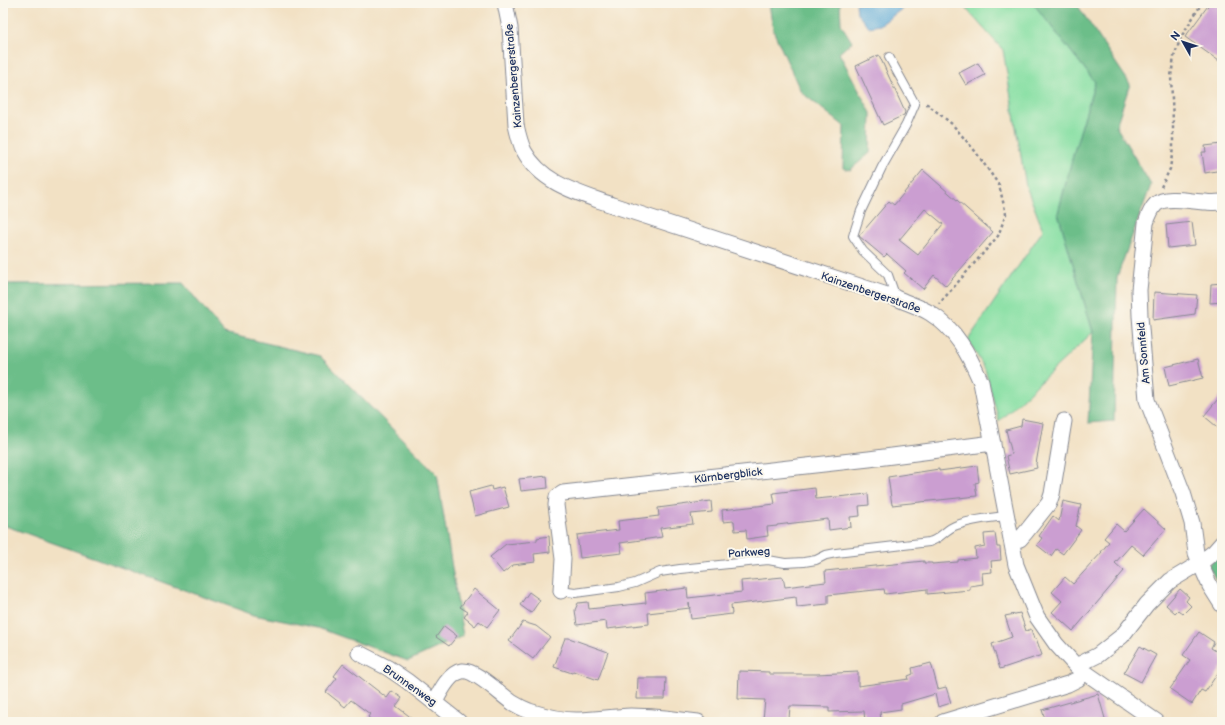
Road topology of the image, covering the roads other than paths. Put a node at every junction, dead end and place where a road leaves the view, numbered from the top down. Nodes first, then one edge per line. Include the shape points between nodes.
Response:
1 (506, 3) edge
2 (890, 57) dead end
3 (1222, 202) edge
4 (896, 298) junction
5 (1064, 422) dead end
6 (993, 443) junction
7 (1006, 516) junction
8 (1012, 542) junction
9 (1222, 543) edge
10 (1200, 563) junction
11 (561, 591) joint
12 (1222, 605) edge
13 (358, 653) dead end
14 (1080, 670) junction
15 (435, 702) junction
16 (459, 722) edge
17 (698, 722) edge
18 (943, 722) edge
19 (1157, 722) edge

1 - 4 street, Kainzenbergerstraße via 516,125 524,151 541,172 561,186 612,205
2 - 4 lane via 915,104 861,210 853,236 863,251 888,275
3 - 10 street, Am Sonnfeld via 1173,199 1155,205 1146,224 1139,290 1147,400 1183,493
4 - 6 street, Kainzenbergerstraße via 931,313 961,341 981,382
5 - 8 street via 1049,503 1020,539
6 - 7 street, Kainzenbergerstraße
6 - 11 street, Kürnbergblick via 869,460 563,493 557,497 556,505 563,559
7 - 8 street, Kainzenbergerstraße
7 - 11 lane, Parkweg via 957,525 936,540 928,542 836,553 804,562 768,560 680,569 660,572 619,587 575,593
8 - 14 street, Kainzenbergerstraße via 1016,565 1037,616 1052,639
9 - 10 street
10 - 12 street, Am Sonnfeld
10 - 14 street via 1170,581 1147,604 1122,636
13 - 15 street, Brunnenweg via 407,680
14 - 18 street via 1078,679 1068,684
14 - 19 street, Kainzenbergerstraße
15 - 16 street, Brunnenweg
15 - 17 street via 452,676 461,671 470,672 514,703 543,715 578,720 658,716

